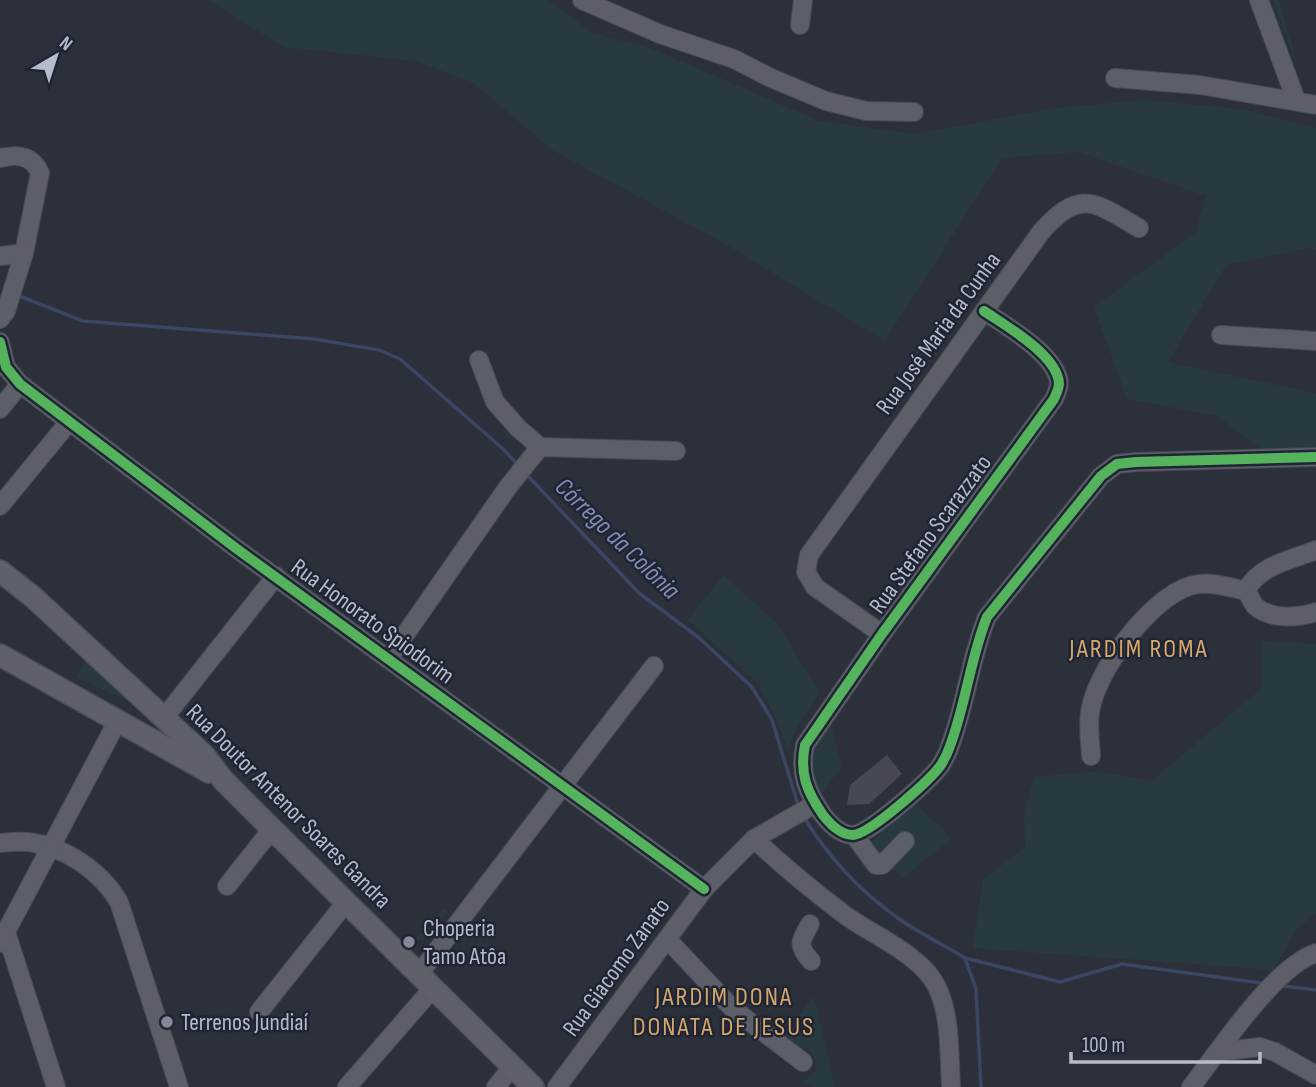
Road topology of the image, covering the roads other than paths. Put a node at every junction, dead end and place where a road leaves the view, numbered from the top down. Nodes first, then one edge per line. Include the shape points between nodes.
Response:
1 (582, 0) edge
2 (803, 0) edge
3 (1259, 0) edge
4 (800, 25) dead end
5 (1115, 78) dead end
6 (1296, 100) junction
7 (1316, 105) edge
8 (914, 112) dead end
9 (0, 158) edge
10 (1139, 228) dead end
11 (24, 253) junction
12 (0, 257) edge
13 (984, 311) junction
14 (3, 315) edge
15 (1221, 335) dead end
16 (1316, 341) edge
17 (0, 342) edge
18 (478, 360) dead end
19 (20, 384) junction
20 (0, 409) edge
21 (69, 422) junction
22 (676, 451) dead end
23 (537, 452) junction
24 (1316, 457) edge
25 (0, 506) edge
26 (1316, 550) edge
27 (0, 571) edge
28 (276, 576) junction
29 (1246, 591) junction
30 (1316, 612) edge
31 (883, 634) junction
32 (0, 655) edge
33 (387, 659) junction
34 (654, 666) dead end
35 (163, 718) junction
36 (122, 722) junction
37 (1091, 756) dead end
38 (223, 780) junction
39 (563, 786) junction
40 (811, 806) junction
41 (272, 829) junction
42 (853, 835) junction
43 (754, 839) junction
44 (905, 841) dead end
45 (0, 843) edge
46 (50, 848) junction
47 (228, 886) dead end
48 (704, 889) junction
49 (346, 901) junction
50 (810, 924) dead end
51 (3, 938) edge
52 (667, 939) junction
53 (1316, 953) edge
54 (811, 961) dead end
55 (426, 981) junction
56 (259, 1012) dead end
57 (1218, 1052) junction
58 (803, 1062) dead end
59 (512, 1067) junction
60 (1316, 1075) edge
61 (56, 1087) edge
62 (179, 1087) edge
63 (347, 1087) edge
64 (496, 1087) edge
65 (533, 1087) edge
66 (558, 1087) edge
67 (951, 1087) edge
68 (1191, 1087) edge

1 - 8 street via 734,59 826,101 866,111
2 - 4 street
3 - 6 street
5 - 6 street
6 - 7 street
9 - 11 street via 26,157 40,173
10 - 13 street, Rua José Maria da Cunha via 1102,206 1071,205 1041,232
11 - 12 street
11 - 14 street
13 - 31 street, Rua Stefano Scarazzato via 1042,354 1058,376 1059,387
13 - 31 street, Rua José Maria da Cunha via 809,555 806,572 815,587
15 - 16 street
17 - 19 street via 6,367
18 - 23 street via 495,402
19 - 20 street
19 - 21 street, Rua Honorato Spiodorim
21 - 25 street
21 - 28 street, Rua Honorato Spiodorim
22 - 23 street
23 - 33 street
24 - 42 street via 1136,462 1117,464 1101,476 987,617 950,746 940,766 890,814
26 - 29 street via 1262,571
27 - 35 main road, Rua Doutor Antenor Soares Gandra
28 - 33 street, Rua Honorato Spiodorim
28 - 35 street
29 - 30 street via 1254,605 1268,613 1297,618
29 - 37 street via 1199,584 1160,601 1103,676 1092,703
31 - 40 street, Rua Stefano Scarazzato via 805,746 804,782
32 - 36 main road
33 - 39 street, Rua Honorato Spiodorim
34 - 39 street
35 - 36 main road via 150,727
35 - 38 main road, Rua Doutor Antenor Soares Gandra via 204,755
36 - 38 main road
36 - 46 street
38 - 41 main road, Rua Doutor Antenor Soares Gandra
39 - 48 street, Rua Honorato Spiodorim
39 - 55 street
40 - 42 street via 839,831
40 - 43 street, Rua Giacomo Zanato
41 - 47 street
41 - 49 main road, Rua Doutor Antenor Soares Gandra
42 - 44 street via 876,865 882,865
43 - 48 street, Rua Giacomo Zanato
43 - 67 street via 845,915 927,972 945,1009
45 - 46 street via 28,842
46 - 51 street
46 - 62 street via 96,874 119,902
48 - 52 street, Rua Giacomo Zanato
49 - 55 main road, Rua Doutor Antenor Soares Gandra
49 - 56 street
50 - 54 street via 801,945
51 - 61 street
52 - 58 street via 733,1009
52 - 66 street, Rua Giacomo Zanato
53 - 57 street via 1281,975
55 - 59 main road, Rua Doutor Antenor Soares Gandra
55 - 63 street
57 - 60 street via 1260,1047
57 - 68 street
59 - 64 street
59 - 65 main road, Rua Doutor Antenor Soares Gandra

